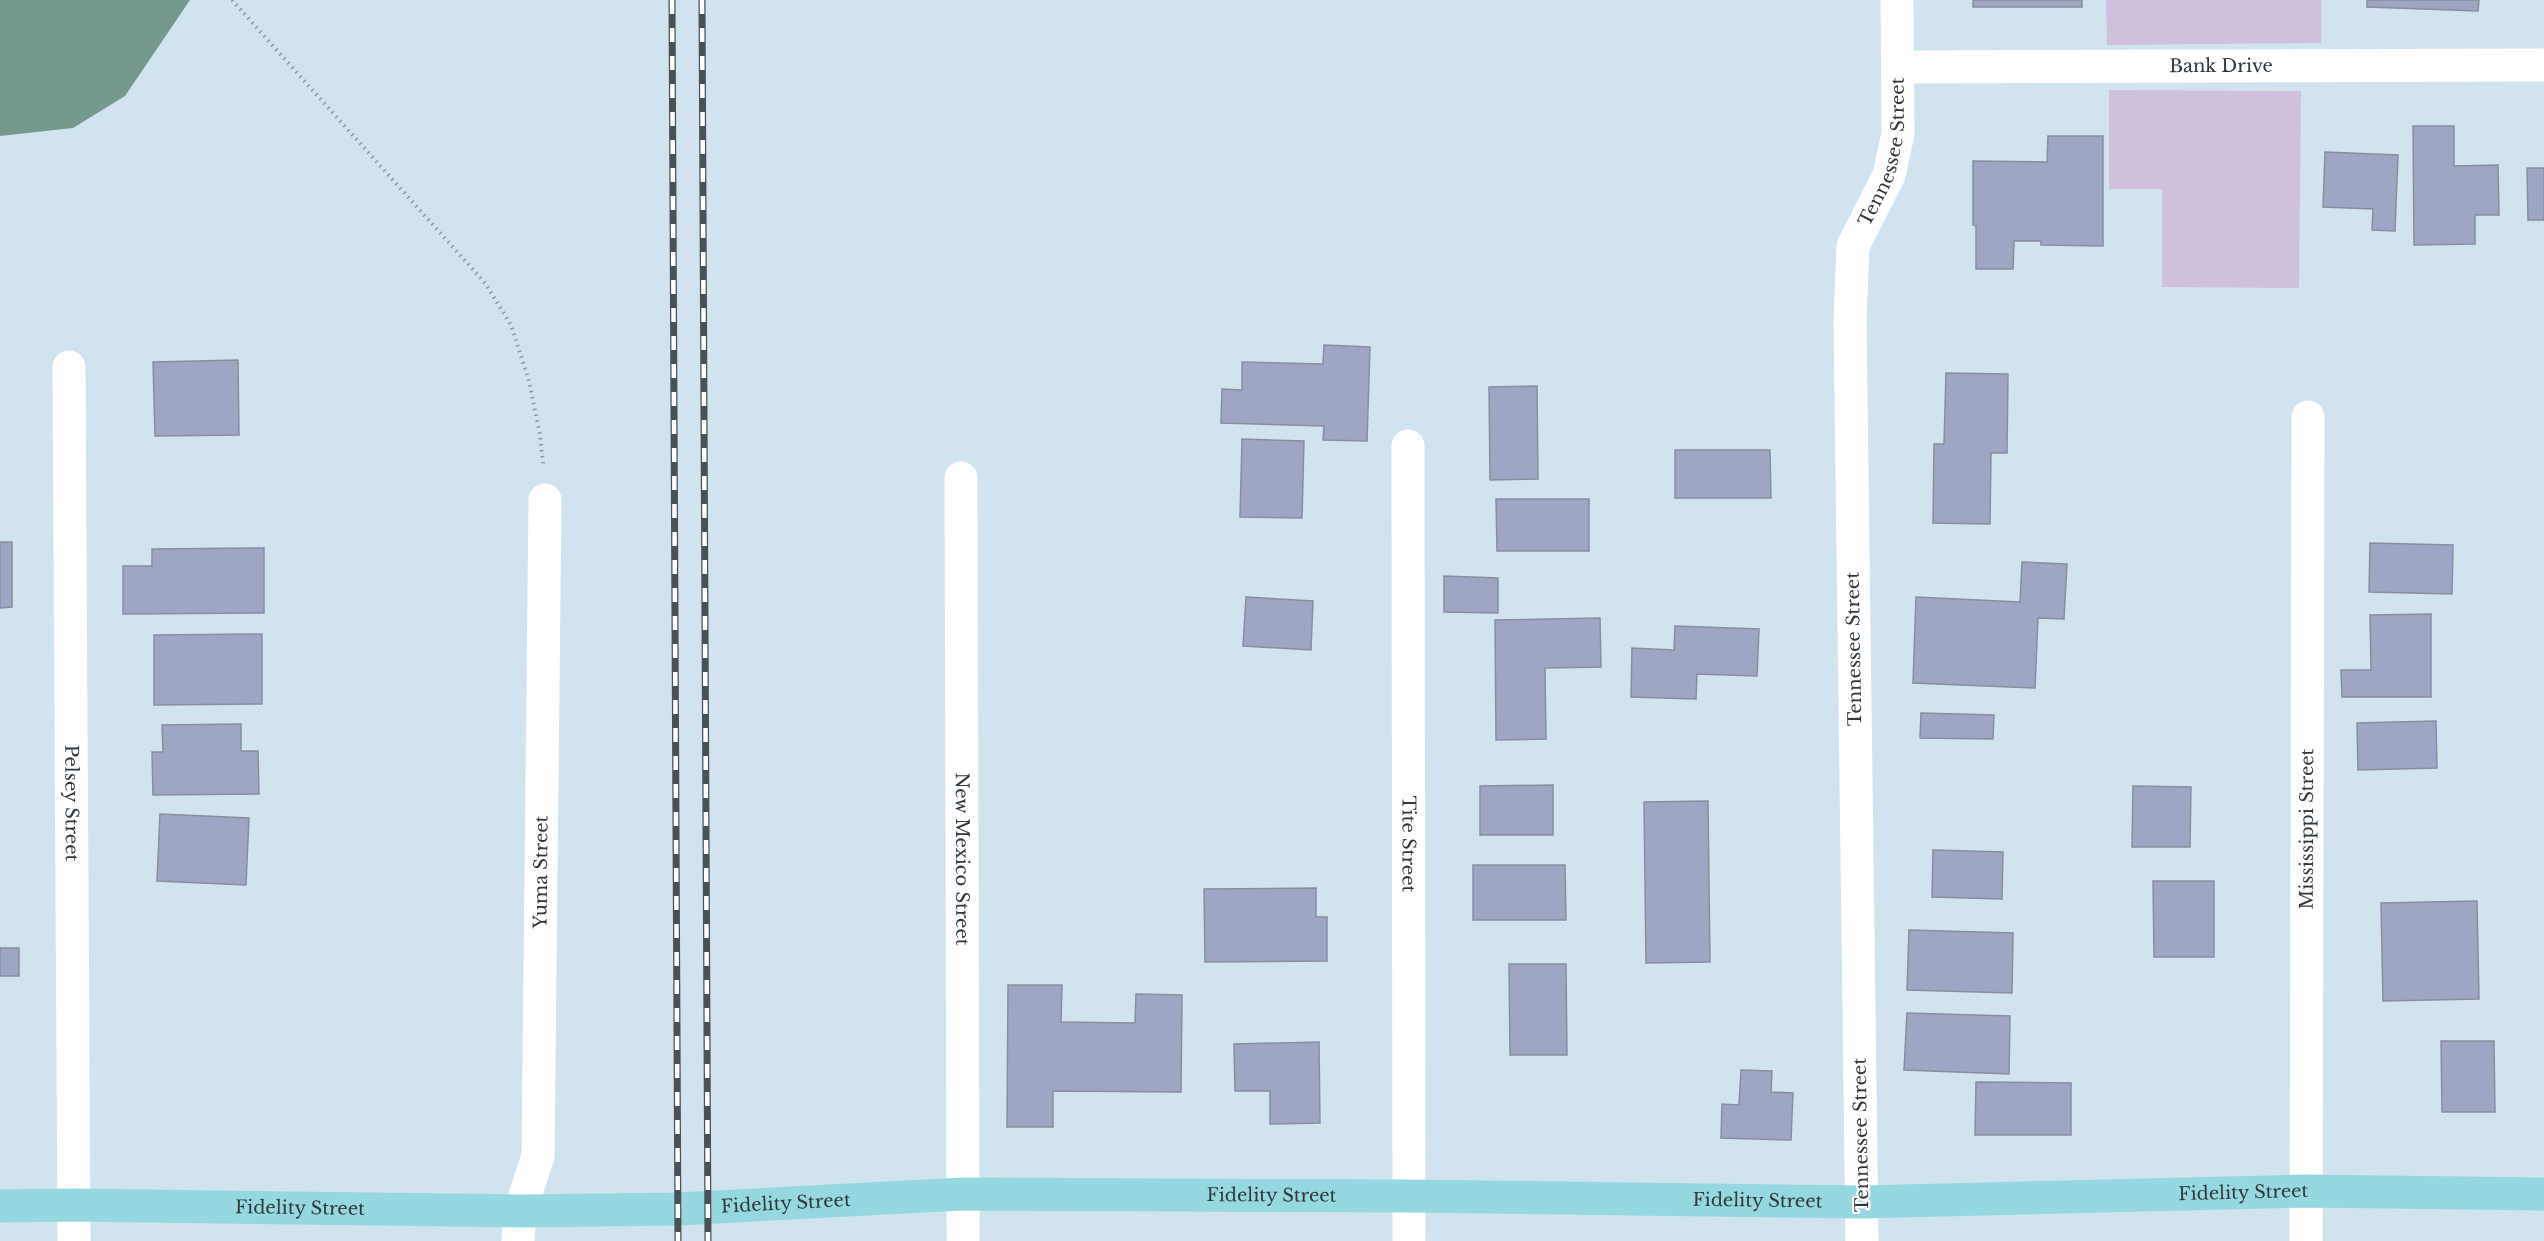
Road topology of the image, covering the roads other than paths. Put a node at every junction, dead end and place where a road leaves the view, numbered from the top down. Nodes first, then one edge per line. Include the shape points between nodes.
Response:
1 (1897, 0) edge
2 (2544, 65) edge
3 (1899, 67) junction
4 (69, 367) dead end
5 (2308, 417) dead end
6 (1408, 446) dead end
7 (961, 478) dead end
8 (545, 500) road end
9 (2306, 1191) junction
10 (963, 1194) junction
11 (2544, 1194) edge
12 (1409, 1196) junction
13 (1862, 1202) junction
14 (74, 1205) junction
15 (0, 1206) edge
16 (519, 1226) edge
17 (74, 1241) edge
18 (963, 1241) edge
19 (1409, 1241) edge
20 (1862, 1241) edge
21 (2306, 1241) edge

1 - 3 street, Tennessee Street
2 - 3 street, Bank Drive
3 - 13 street, Tennessee Street via 1899,134 1889,175 1853,246 1850,320
4 - 14 street, Pelsey Street
5 - 9 street, Mississippi Street
6 - 12 street, Tite Street
7 - 10 street, New Mexico Street
8 - 16 street, Yuma Street via 538,1156
9 - 11 main road, Fidelity Street
9 - 13 main road, Fidelity Street
9 - 21 street, Mississippi Street
10 - 12 main road, Fidelity Street
10 - 16 main road, Fidelity Street via 678,1209
10 - 18 street, New Mexico Street
12 - 13 main road, Fidelity Street
12 - 19 street, Tite Street
13 - 20 street, Tennessee Street
14 - 15 main road, Fidelity Street
14 - 16 main road, Fidelity Street
14 - 17 street, Pelsey Street

